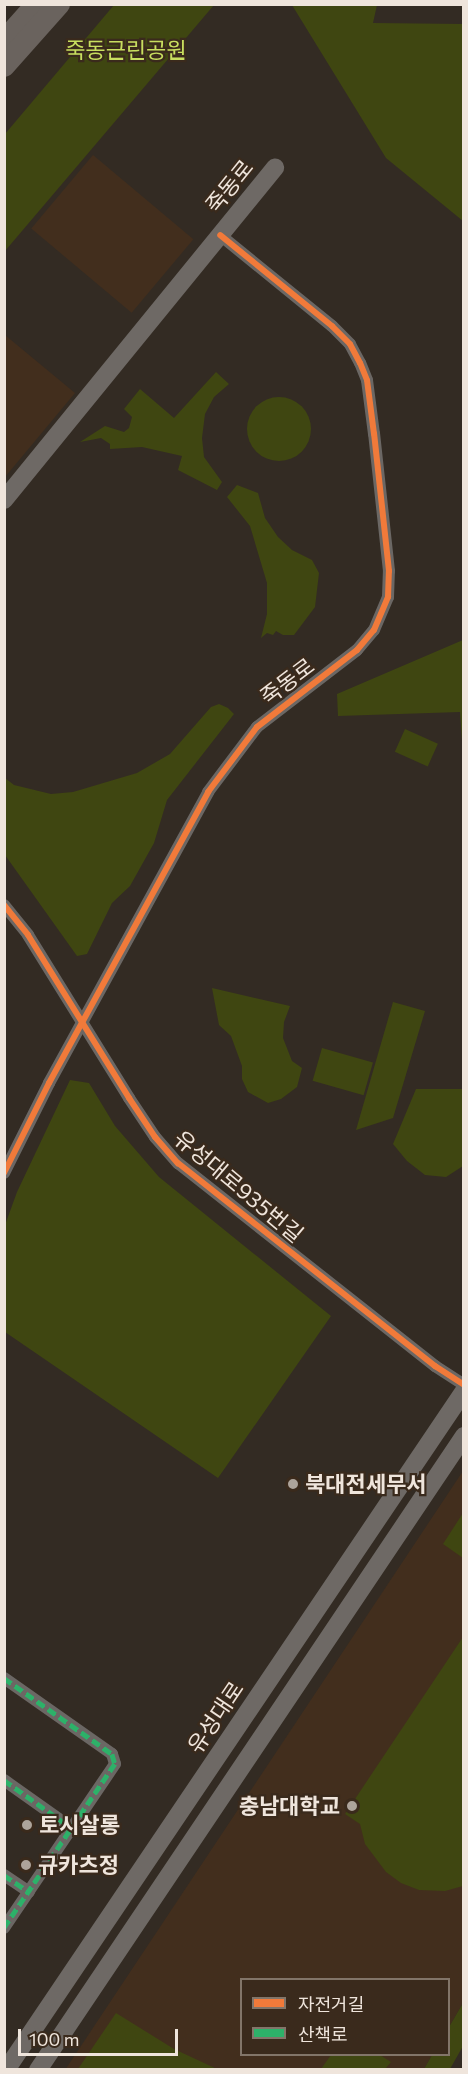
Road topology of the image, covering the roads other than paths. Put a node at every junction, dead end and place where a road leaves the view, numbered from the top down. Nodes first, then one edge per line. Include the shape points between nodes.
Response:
1 (37, 4) edge
2 (59, 4) edge
3 (4, 41) edge
4 (4, 66) edge
5 (275, 168) dead end
6 (220, 235) junction
7 (4, 500) edge
8 (4, 905) edge
9 (81, 1025) junction
10 (4, 1173) edge
11 (464, 1385) edge
12 (464, 1391) edge
13 (464, 1436) edge
14 (4, 1678) edge
15 (4, 1780) edge
16 (73, 1829) junction
17 (4, 1875) edge
18 (29, 1893) junction
19 (4, 1928) edge
20 (6, 2070) edge
21 (38, 2070) edge

1 - 3 highway
2 - 4 highway
5 - 6 main road, 죽동로
6 - 7 main road, 죽동로
6 - 9 street, 죽동로 via 332,326 350,344 360,363 367,380 374,434 388,597 375,630 357,650 274,712 237,750 170,858
8 - 9 street, 유성대로935번길 via 28,935
9 - 10 street, 죽동로
9 - 11 street, 유성대로935번길 via 155,1137 178,1163
12 - 20 main road, 유성대로
13 - 21 main road
14 - 16 street via 112,1754 115,1764 109,1777
15 - 16 street
16 - 18 street
17 - 18 street
18 - 19 street

